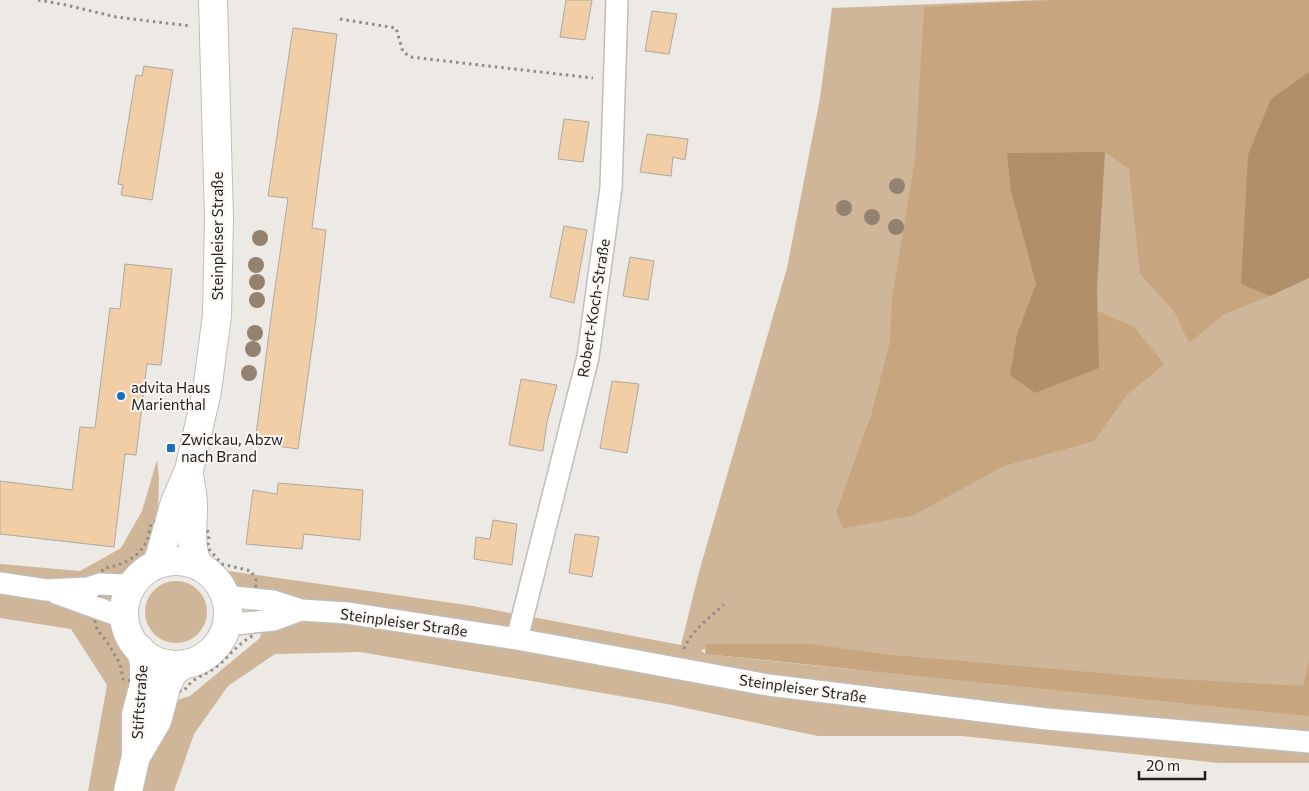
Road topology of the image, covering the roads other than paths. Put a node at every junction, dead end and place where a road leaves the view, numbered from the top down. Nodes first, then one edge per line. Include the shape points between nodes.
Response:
1 (213, 0) edge
2 (618, 0) edge
3 (181, 524) junction
4 (198, 565) junction
5 (145, 573) junction
6 (0, 583) edge
7 (46, 590) junction
8 (224, 591) junction
9 (301, 610) junction
10 (125, 620) junction
11 (225, 631) junction
12 (517, 638) junction
13 (140, 649) junction
14 (185, 664) junction
15 (155, 686) junction
16 (1309, 742) edge
17 (128, 791) edge

1 - 3 main road, Steinpleiser Straße via 217,315 207,391 189,470 193,506
2 - 12 street, Robert-Koch-Straße via 611,188 588,357
3 - 4 main road, Steinpleiser Straße
3 - 5 main road, Steinpleiser Straße
4 - 5 main road via 169,561
4 - 8 main road via 209,572
5 - 7 street via 122,585
5 - 10 main road via 126,600
6 - 7 street
7 - 10 street
8 - 9 street, Steinpleiser Straße
8 - 11 main road via 228,611
9 - 11 street, Steinpleiser Straße via 274,620 235,624
9 - 12 street, Steinpleiser Straße via 346,613
10 - 13 main road via 130,636
11 - 14 main road via 209,652
12 - 16 street, Steinpleiser Straße via 768,685 1047,719
13 - 14 main road via 147,656 166,663
13 - 15 main road, Stiftstraße
14 - 15 main road, Stiftstraße
15 - 17 main road, Stiftstraße via 136,714 136,756

